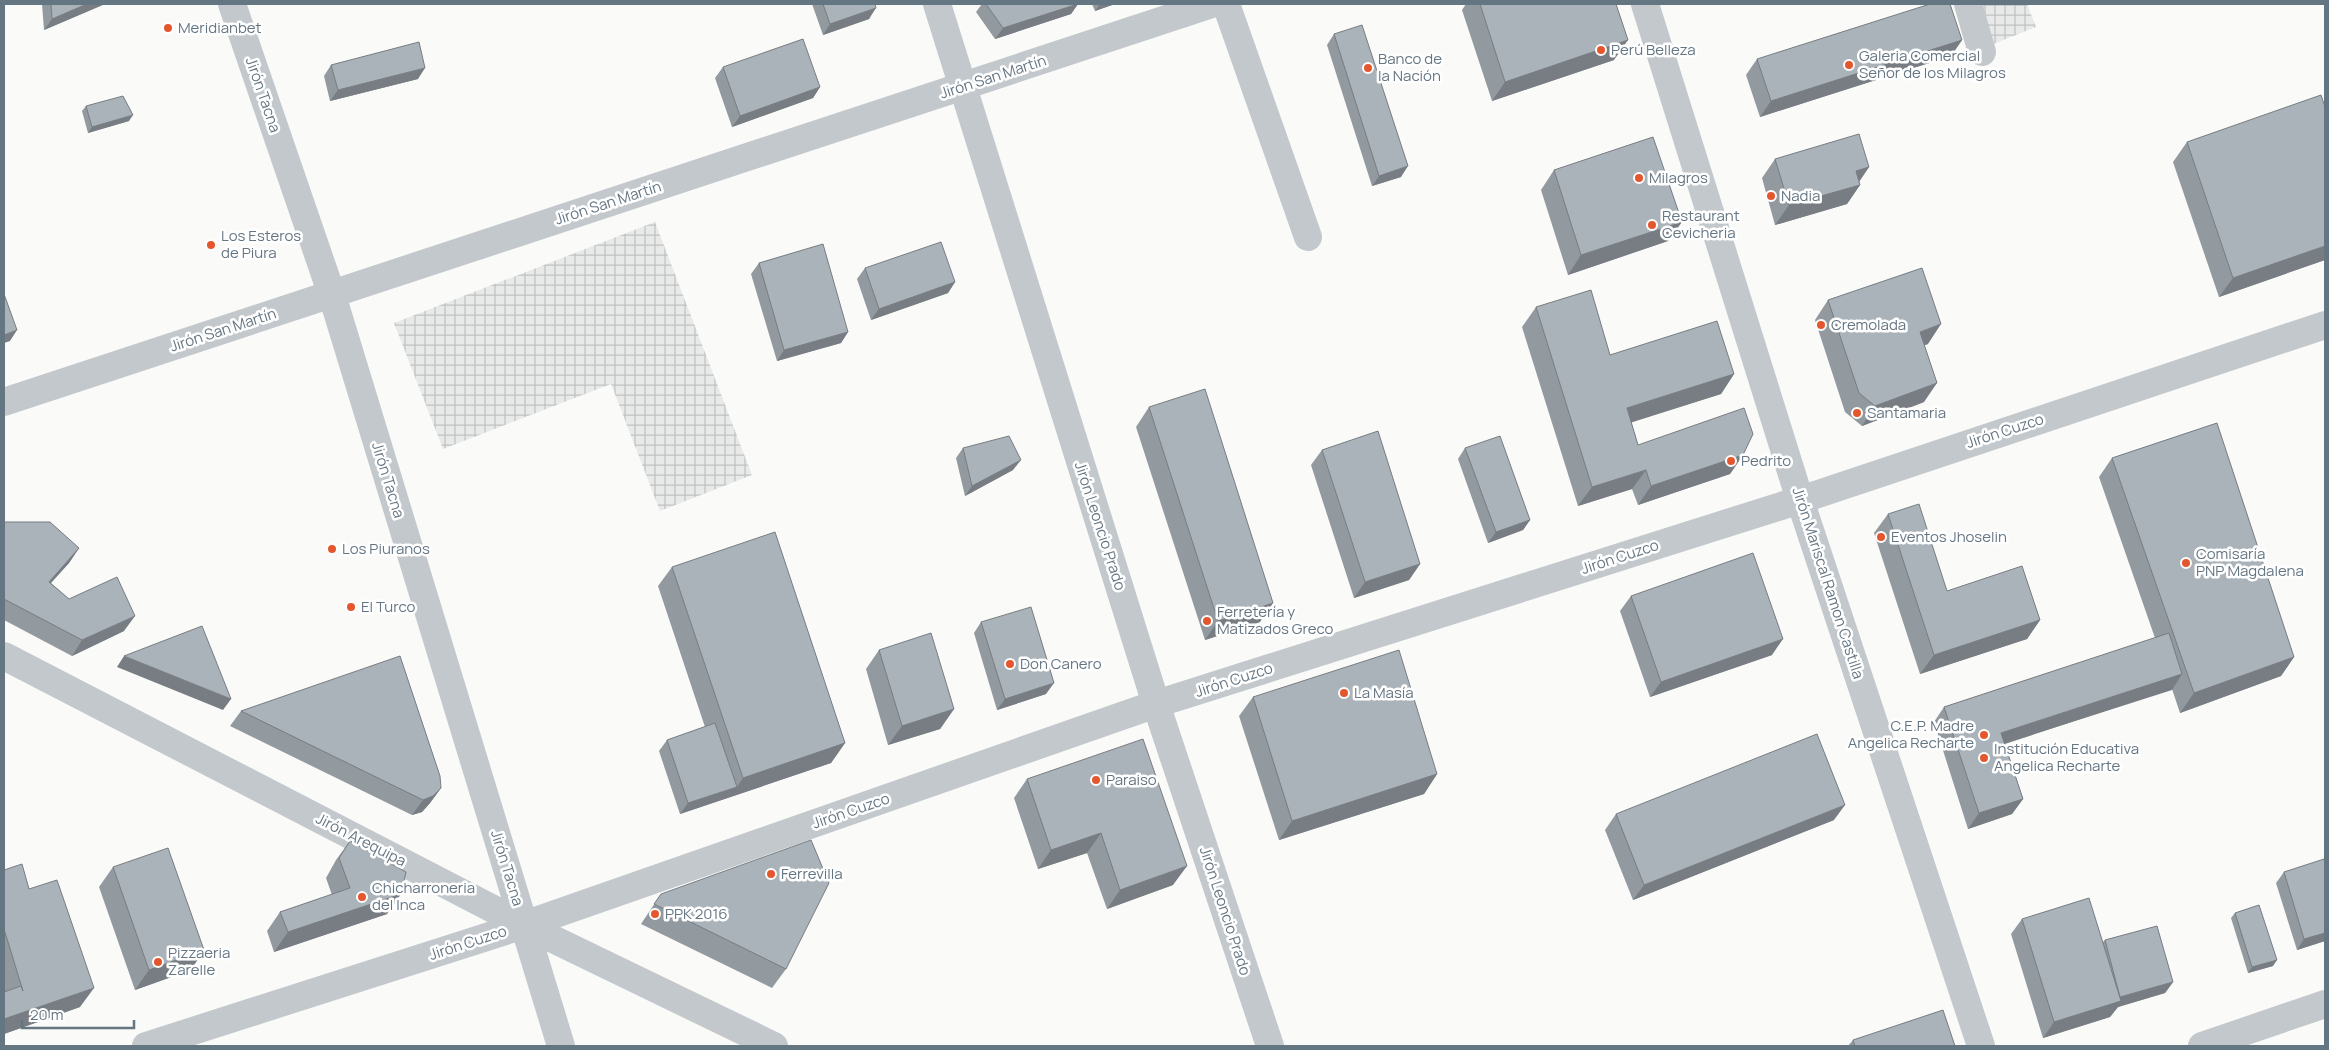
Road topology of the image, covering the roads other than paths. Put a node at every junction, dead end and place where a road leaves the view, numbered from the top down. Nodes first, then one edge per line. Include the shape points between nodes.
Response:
1 (232, 4) edge
2 (937, 4) edge
3 (1212, 4) edge
4 (1226, 4) edge
5 (1645, 4) edge
6 (1968, 4) edge
7 (1982, 52) dead end
8 (964, 87) junction
9 (1308, 237) dead end
10 (332, 295) junction
11 (2325, 325) edge
12 (4, 402) edge
13 (1800, 500) junction
14 (4, 656) edge
15 (1156, 704) junction
16 (524, 925) junction
17 (2325, 1004) edge
18 (146, 1046) edge
19 (561, 1046) edge
20 (774, 1046) edge
21 (1270, 1046) edge
22 (1981, 1046) edge
23 (2202, 1046) edge

1 - 10 street, Jirón Tacna
2 - 8 street, Jirón Leoncio Prado
3 - 8 street, Jirón San Martín
4 - 9 street
5 - 13 street, Jirón Mariscal Ramon Castilla
6 - 7 street
8 - 10 street, Jirón San Martín
8 - 15 street, Jirón Leoncio Prado
10 - 12 street, Jirón San Martín
10 - 16 street, Jirón Tacna
11 - 13 street, Jirón Cuzco
13 - 15 street, Jirón Cuzco
13 - 22 street, Jirón Mariscal Ramon Castilla
14 - 16 street, Jirón Arequipa
15 - 16 street, Jirón Cuzco
15 - 21 street, Jirón Leoncio Prado
16 - 18 street, Jirón Cuzco
16 - 19 street, Jirón Tacna
16 - 20 street, Jirón Arequipa
17 - 23 street

